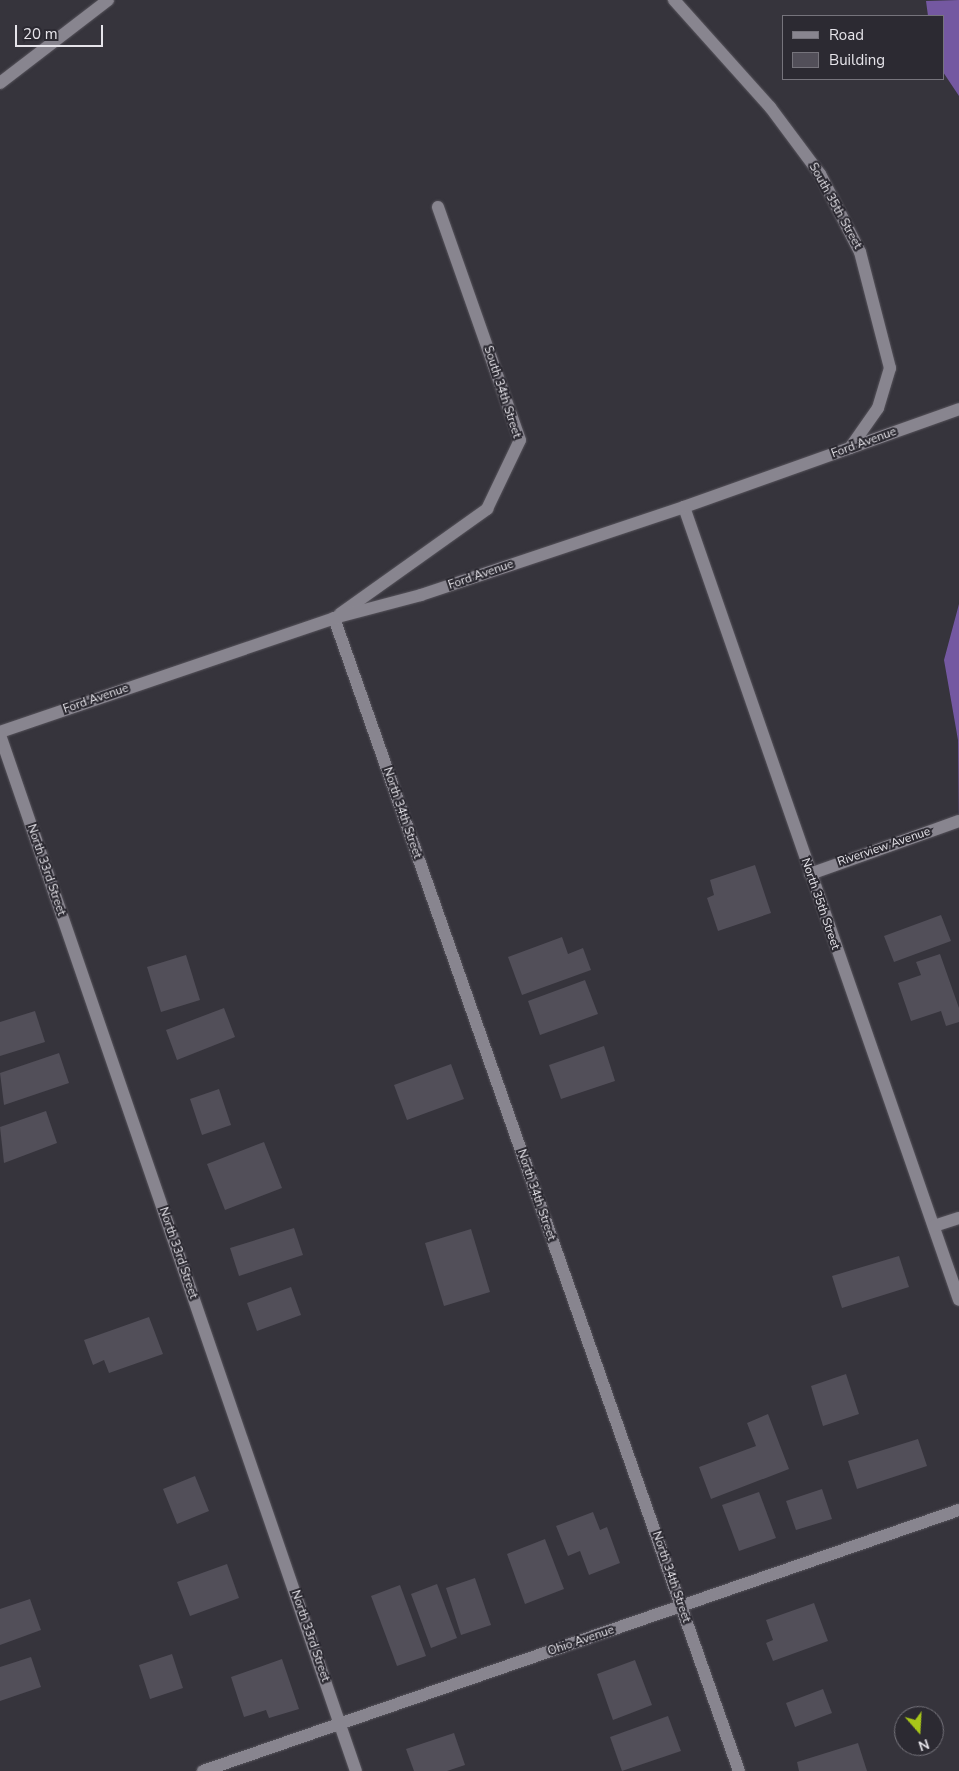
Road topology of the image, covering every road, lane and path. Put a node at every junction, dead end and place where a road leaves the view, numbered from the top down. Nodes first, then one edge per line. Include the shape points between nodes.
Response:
1 (108, 0) edge
2 (674, 0) edge
3 (0, 83) edge
4 (438, 207) dead end
5 (959, 409) edge
6 (850, 448) junction
7 (684, 507) junction
8 (334, 618) junction
9 (0, 733) edge
10 (959, 820) edge
11 (810, 874) junction
12 (959, 1218) edge
13 (934, 1226) junction
14 (959, 1300) edge
15 (959, 1510) edge
16 (682, 1607) junction
17 (340, 1723) junction
18 (203, 1771) edge
19 (356, 1771) edge
20 (739, 1771) edge

1 - 3 street
2 - 6 street, South 35th Street via 770,107 820,174 860,252 890,368 878,408
4 - 8 street, South 34th Street via 520,440 487,509
5 - 6 street, Ford Avenue
6 - 7 street, Ford Avenue
7 - 8 street, Ford Avenue via 421,596
7 - 11 street, North 35th Street
8 - 9 street, Ford Avenue
8 - 16 street, North 34th Street
9 - 17 street, North 33rd Street
10 - 11 street, Riverview Avenue
11 - 13 street, North 35th Street
12 - 13 street
13 - 14 street, North 35th Street
15 - 16 street, Ohio Avenue
16 - 17 street, Ohio Avenue
16 - 20 street, North 34th Street
17 - 18 street, Ohio Avenue
17 - 19 street, North 33rd Street

